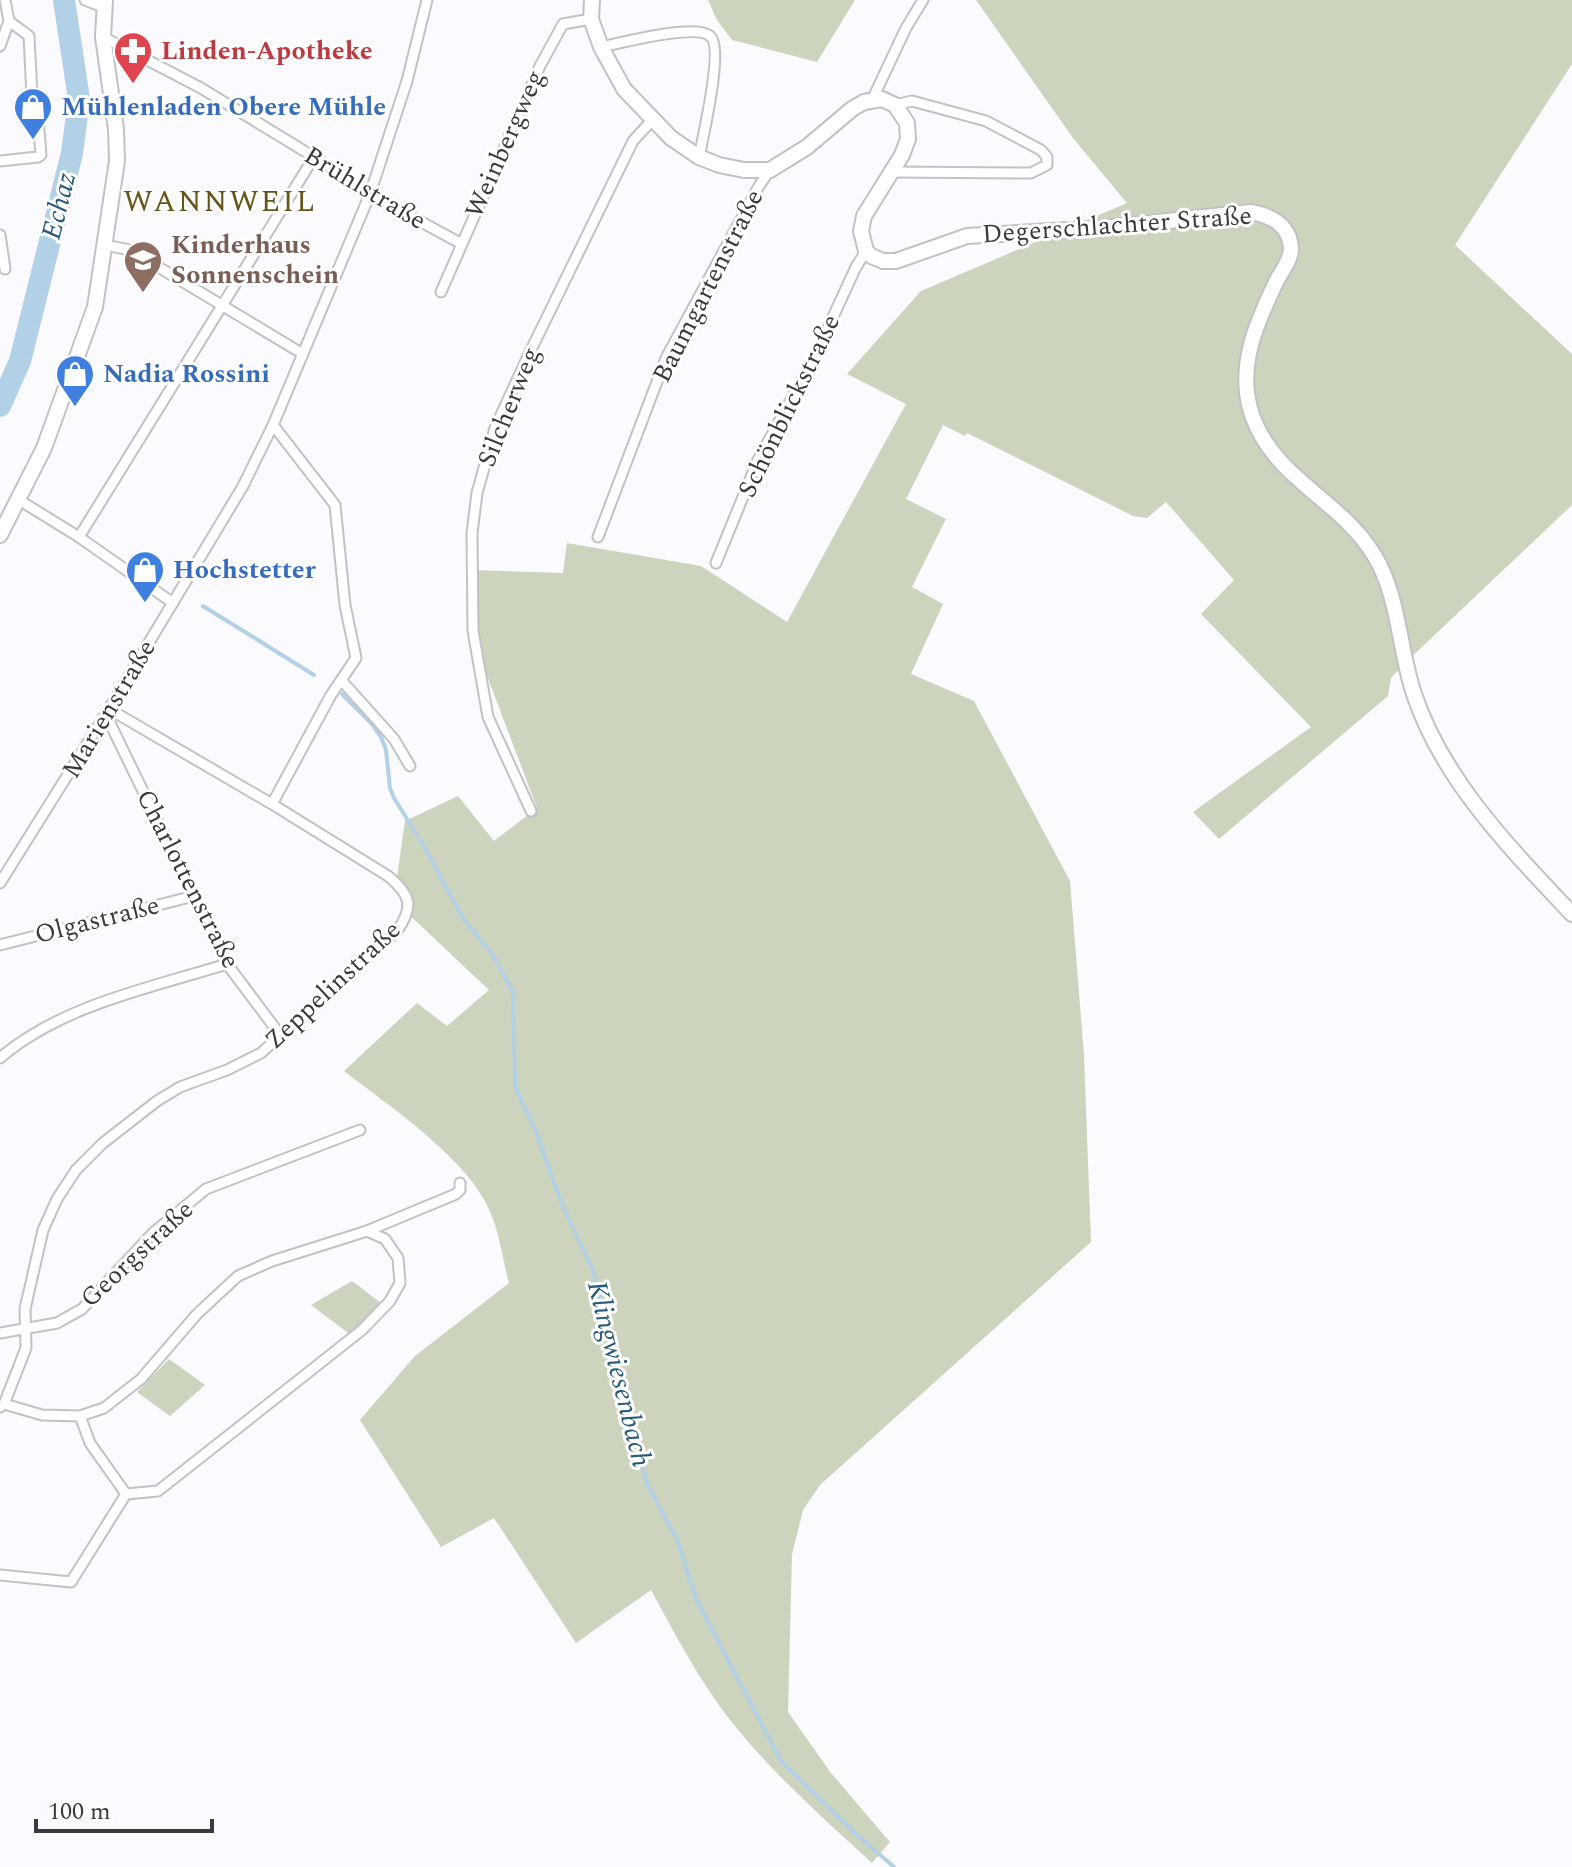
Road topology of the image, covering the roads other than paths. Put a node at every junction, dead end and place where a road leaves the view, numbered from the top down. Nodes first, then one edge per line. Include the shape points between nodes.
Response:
1 (5, 0) edge
2 (85, 0) edge
3 (427, 0) edge
4 (592, 0) edge
5 (923, 0) edge
6 (104, 4) edge
7 (591, 19) junction
8 (9, 21) junction
9 (103, 37) junction
10 (0, 46) edge
11 (601, 47) junction
12 (872, 100) junction
13 (895, 105) junction
14 (654, 118) junction
15 (314, 157) junction
16 (699, 157) junction
17 (0, 161) edge
18 (770, 170) junction
19 (892, 172) junction
20 (370, 194) junction
21 (0, 235) edge
22 (460, 243) junction
23 (105, 245) junction
24 (866, 251) junction
25 (5, 269) dead end
26 (441, 292) dead end
27 (222, 306) junction
28 (303, 354) junction
29 (273, 425) junction
30 (19, 500) junction
31 (0, 535) edge
32 (79, 537) junction
33 (598, 537) dead end
34 (716, 563) dead end
35 (173, 603) junction
36 (342, 681) junction
37 (108, 712) junction
38 (410, 766) dead end
39 (272, 804) junction
40 (531, 811) dead end
41 (0, 883) edge
42 (194, 896) junction
43 (1572, 914) edge
44 (0, 945) edge
45 (227, 964) junction
46 (281, 1036) junction
47 (0, 1058) edge
48 (360, 1130) dead end
49 (460, 1183) dead end
50 (367, 1231) junction
51 (27, 1329) junction
52 (0, 1333) edge
53 (2, 1406) edge
54 (80, 1416) junction
55 (126, 1494) junction
56 (0, 1575) edge

1 - 8 street
2 - 6 street
3 - 20 street, Marienstraße
4 - 7 street
5 - 12 street
6 - 9 street
7 - 11 street
7 - 22 street, Weinbergweg via 563,24
8 - 10 street
8 - 17 street via 29,36 41,155
9 - 15 street, Brühlstraße via 201,88
9 - 23 street via 117,145
11 - 14 street via 624,89
11 - 16 street via 682,32 712,37 715,62
12 - 13 street
12 - 18 street
13 - 19 street via 907,123 908,139
13 - 19 street via 912,101 986,121 1041,150 1047,165 1031,173
14 - 16 street
14 - 40 street, Silcherweg via 633,141 529,354 495,428 477,493 473,631 488,717
15 - 20 street, Brühlstraße
15 - 27 street
16 - 18 street
18 - 33 street, Baumgartenstraße via 666,358
19 - 24 street via 864,216
20 - 22 street, Brühlstraße
20 - 28 street, Marienstraße
21 - 25 street
22 - 26 street, Weinbergweg
23 - 27 street via 130,250
23 - 30 street via 95,307 44,448
24 - 34 street, Schönblickstraße via 758,460
24 - 43 street, Degerschlachter Straße via 883,261 896,261 967,236 1103,228 1214,214 1251,212 1280,222 1291,253 1254,330 1247,357 1251,412 1277,461 1374,555 1430,733 1481,811
27 - 28 street
27 - 32 street
28 - 29 street, Marienstraße
29 - 35 street, Marienstraße
29 - 36 street via 335,505 356,658
30 - 31 street
30 - 32 street
32 - 35 street
35 - 37 street, Marienstraße
36 - 38 street via 394,739
36 - 39 street
37 - 39 street, Zeppelinstraße
37 - 41 street, Marienstraße
37 - 42 street, Charlottenstraße
39 - 46 street, Zeppelinstraße via 388,876 402,888 408,908 397,931
42 - 44 street, Olgastraße
42 - 45 street, Charlottenstraße
45 - 46 street, Charlottenstraße
45 - 47 street via 67,1017
46 - 51 street, Zeppelinstraße via 261,1053 157,1101 76,1170 43,1230 25,1309
48 - 51 street, Georgstraße via 206,1189 153,1233 82,1309 57,1323
49 - 50 street via 456,1194
50 - 54 street via 238,1276 141,1379 104,1408
50 - 55 street via 385,1239 398,1258 400,1283 390,1301 362,1330 176,1479 158,1491
51 - 52 street, Georgstraße
51 - 53 street, Zeppelinstraße via 19,1372
53 - 54 street
54 - 55 street via 90,1443
55 - 56 street via 71,1582

